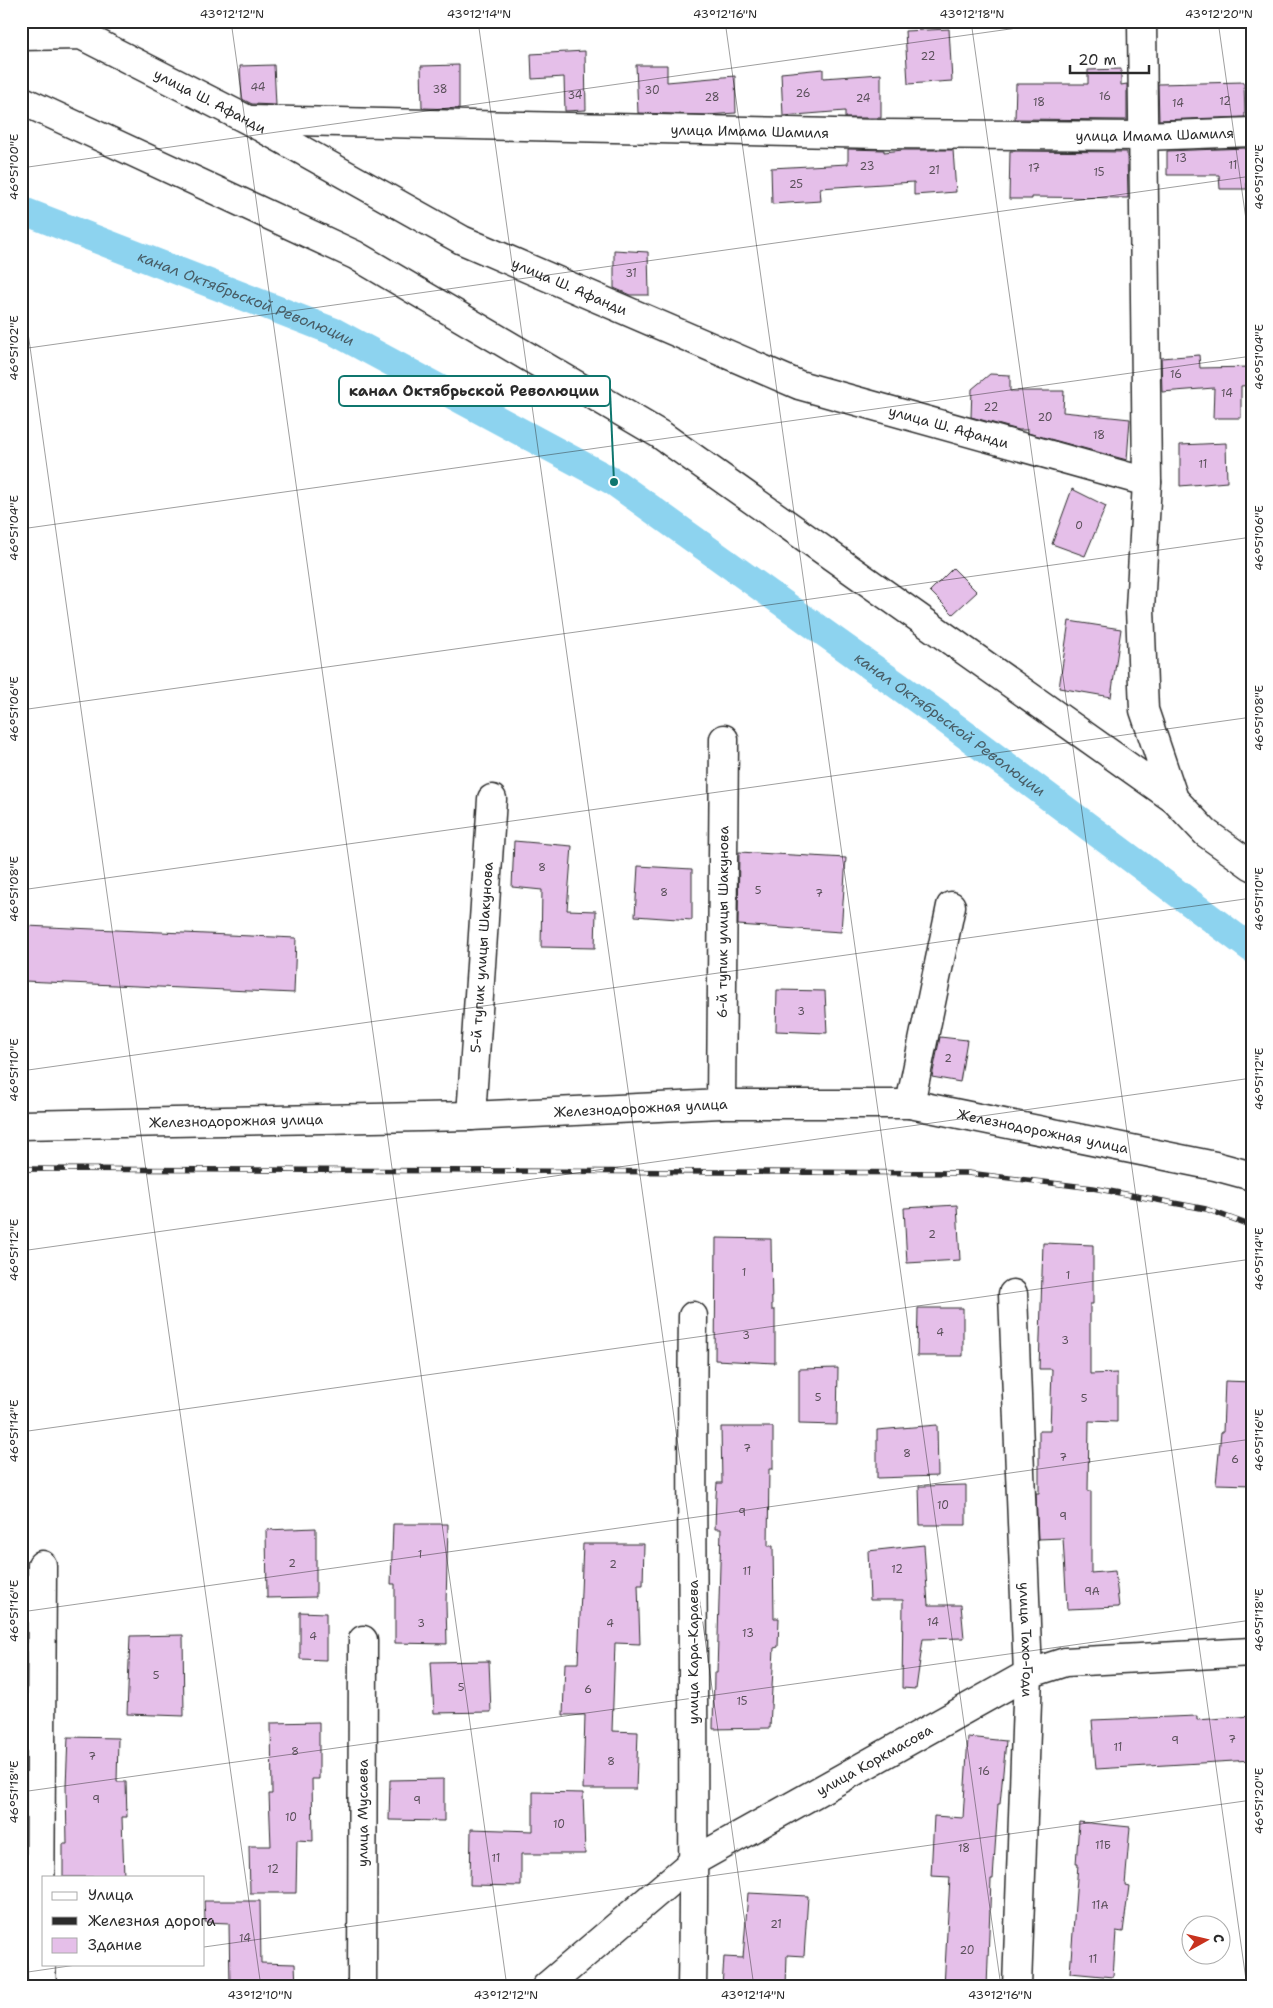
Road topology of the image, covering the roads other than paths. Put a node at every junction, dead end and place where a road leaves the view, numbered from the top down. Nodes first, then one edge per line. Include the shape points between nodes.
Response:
1 (1142, 21) edge
2 (76, 26) edge
3 (21, 36) edge
4 (21, 100) edge
5 (248, 120) junction
6 (1252, 132) edge
7 (1143, 136) junction
8 (1147, 482) junction
9 (724, 739) dead end
10 (492, 799) dead end
11 (1174, 800) junction
12 (1252, 866) edge
13 (951, 906) dead end
14 (721, 1104) junction
15 (910, 1104) junction
16 (471, 1116) junction
17 (21, 1124) edge
18 (1252, 1176) edge
19 (1013, 1294) dead end
20 (693, 1316) dead end
21 (42, 1565) dead end
22 (363, 1640) dead end
23 (1252, 1652) edge
24 (1028, 1674) junction
25 (694, 1861) junction
26 (42, 1987) edge
27 (362, 1987) edge
28 (546, 1987) edge
29 (692, 1987) edge
30 (1017, 1987) edge

1 - 7 street
2 - 3 street, улица Ш. Афанди
2 - 5 street, улица Ш. Афанди
4 - 11 street via 355,255 661,435
5 - 7 street, улица Имама Шамиля via 879,134
5 - 8 street, улица Ш. Афанди via 462,240 798,385
6 - 7 street, улица Имама Шамиля
7 - 8 street
8 - 11 street via 1140,609 1144,710
9 - 14 street, 6-й тупик улицы Шакунова
10 - 16 street, 5-й тупик улицы Шакунова
11 - 12 street via 1206,833
13 - 15 street
14 - 15 street, Железнодорожная улица
14 - 16 street, Железнодорожная улица
15 - 18 street, Железнодорожная улица
16 - 17 street, Железнодорожная улица
19 - 24 street, улица Тахо-Годи
20 - 25 street, улица Кара-Караева
21 - 26 street
22 - 27 street, улица Мусаева
23 - 24 street, улица Коркмасова via 1065,1662
24 - 25 street, улица Коркмасова
24 - 30 street, улица Тахо-Годи
25 - 28 street, улица Коркмасова
25 - 29 street, улица Кара-Караева

